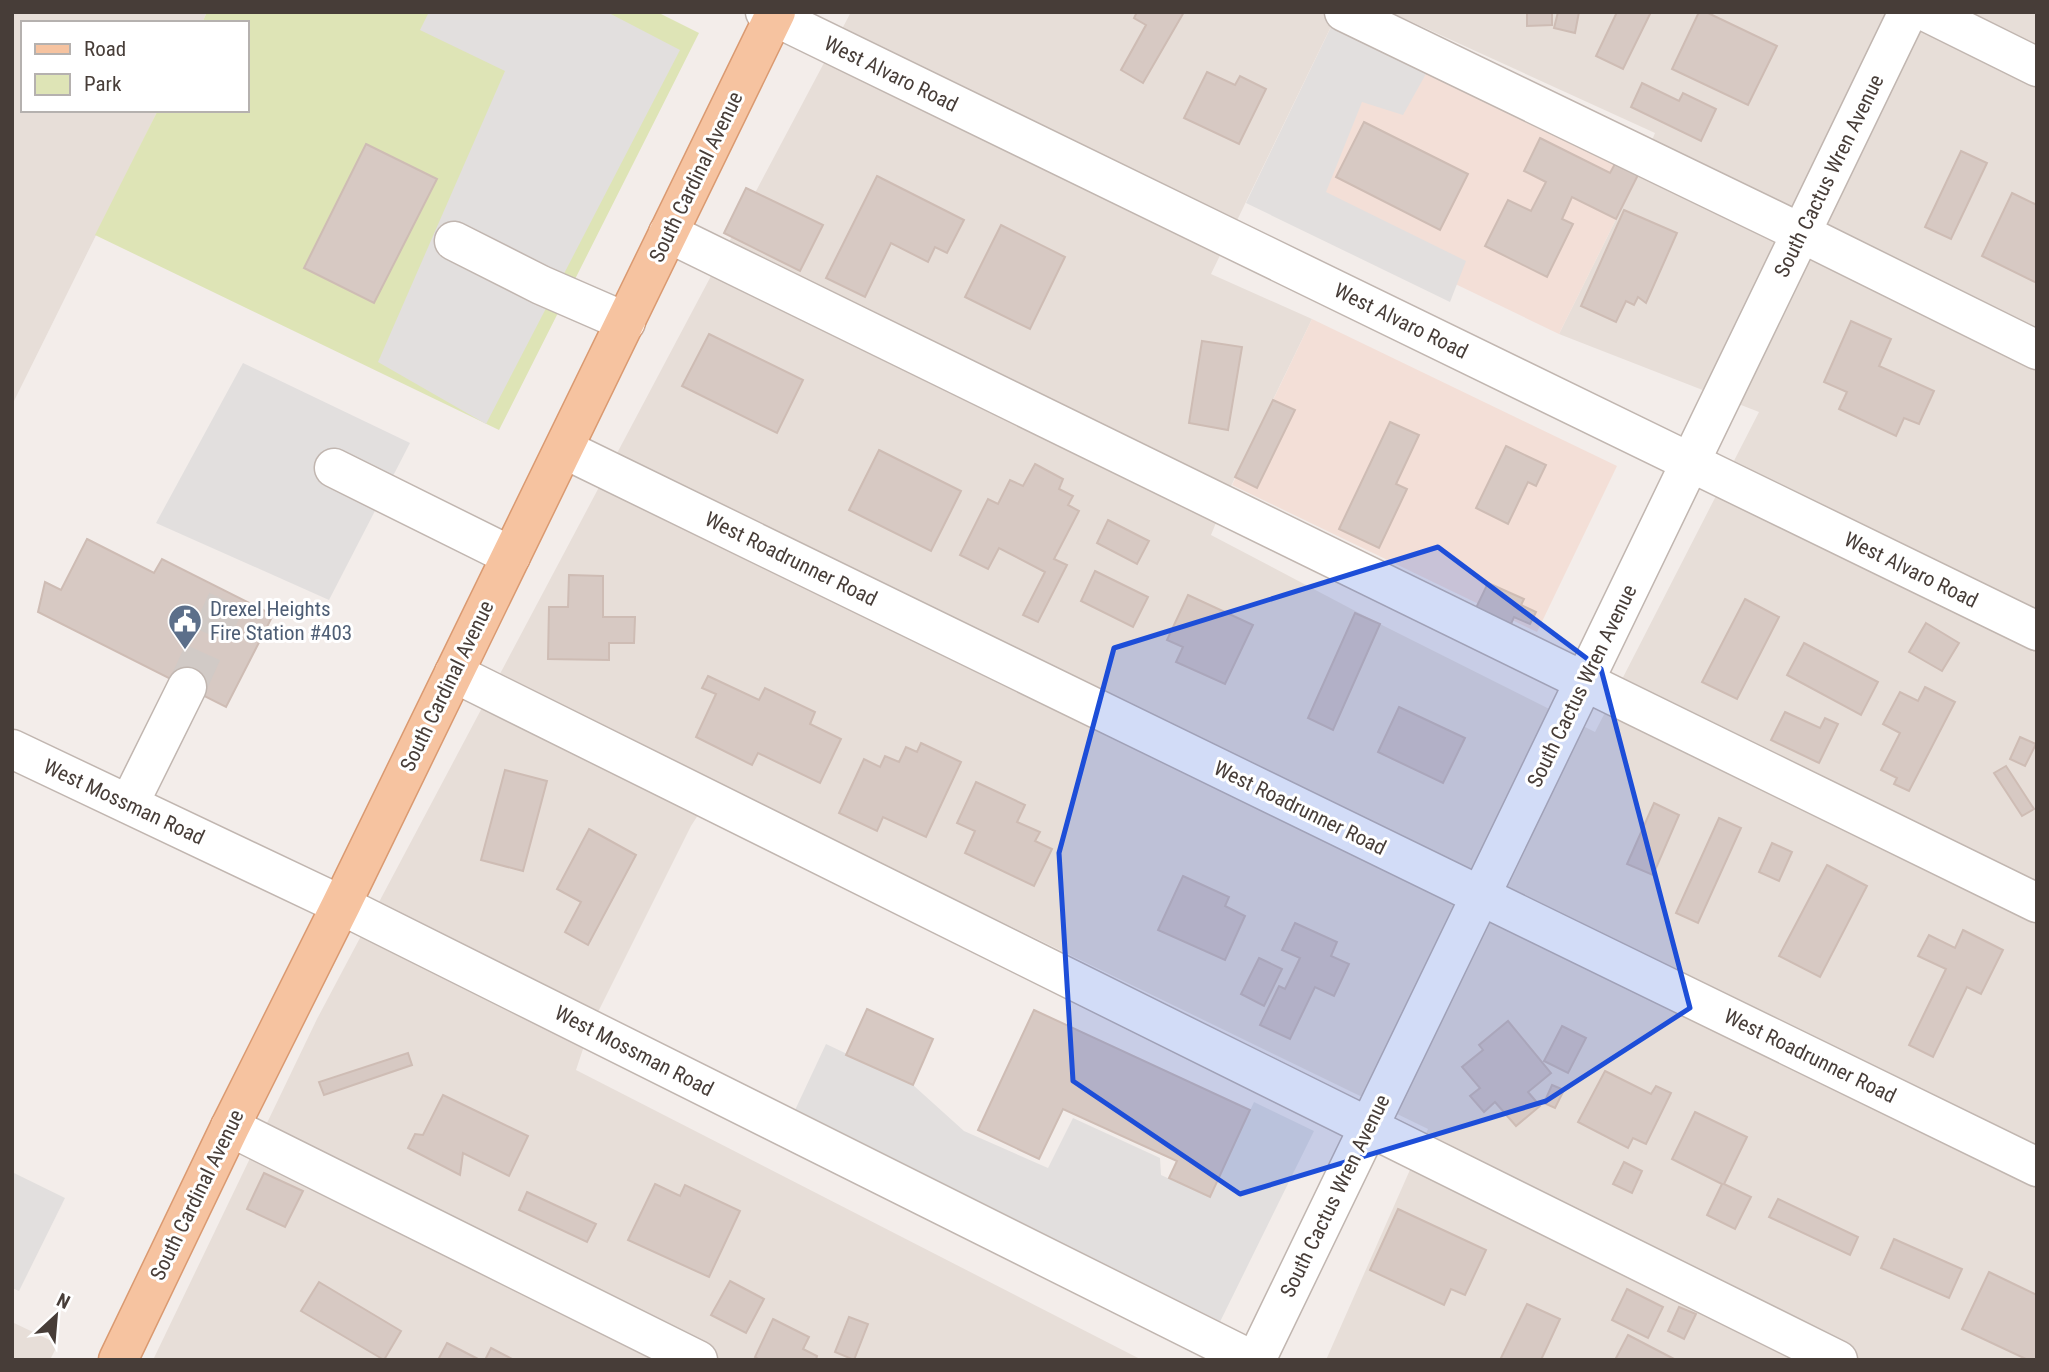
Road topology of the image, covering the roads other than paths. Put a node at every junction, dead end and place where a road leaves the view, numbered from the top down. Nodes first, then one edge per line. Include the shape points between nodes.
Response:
1 (1344, 12) edge
2 (1908, 12) edge
3 (1926, 12) edge
4 (772, 14) edge
5 (2037, 66) edge
6 (668, 233) junction
7 (1801, 233) junction
8 (454, 241) dead end
9 (626, 322) junction
10 (2037, 349) edge
11 (564, 449) junction
12 (1690, 462) junction
13 (334, 468) dead end
14 (511, 556) junction
15 (2037, 631) edge
16 (454, 673) junction
17 (1584, 681) junction
18 (187, 687) tunnel mouth
19 (12, 749) edge
20 (129, 804) junction
21 (1480, 896) junction
22 (2037, 903) edge
23 (341, 905) junction
24 (230, 1127) junction
25 (1368, 1127) junction
26 (2037, 1167) edge
27 (121, 1359) edge
28 (698, 1360) edge
29 (1254, 1360) edge
30 (1838, 1360) edge

1 - 7 street
2 - 7 street, South Cactus Wren Avenue
3 - 5 street
4 - 6 main road, South Cardinal Avenue
4 - 12 street, West Alvaro Road
6 - 9 main road, South Cardinal Avenue
6 - 17 street
7 - 10 street
7 - 12 street, South Cactus Wren Avenue
8 - 9 street
9 - 11 main road, South Cardinal Avenue
11 - 14 main road, South Cardinal Avenue
11 - 21 street, West Roadrunner Road
12 - 15 street, West Alvaro Road
12 - 17 street, South Cactus Wren Avenue
13 - 14 street
14 - 16 main road, South Cardinal Avenue
16 - 23 main road, South Cardinal Avenue
16 - 25 street
17 - 21 street, South Cactus Wren Avenue
17 - 22 street
18 - 20 street
19 - 20 street, West Mossman Road
20 - 23 street, West Mossman Road
21 - 25 street, South Cactus Wren Avenue
21 - 26 street, West Roadrunner Road
23 - 24 main road, South Cardinal Avenue
23 - 29 street, West Mossman Road
24 - 27 main road, South Cardinal Avenue
24 - 28 street
25 - 29 street, South Cactus Wren Avenue
25 - 30 street

